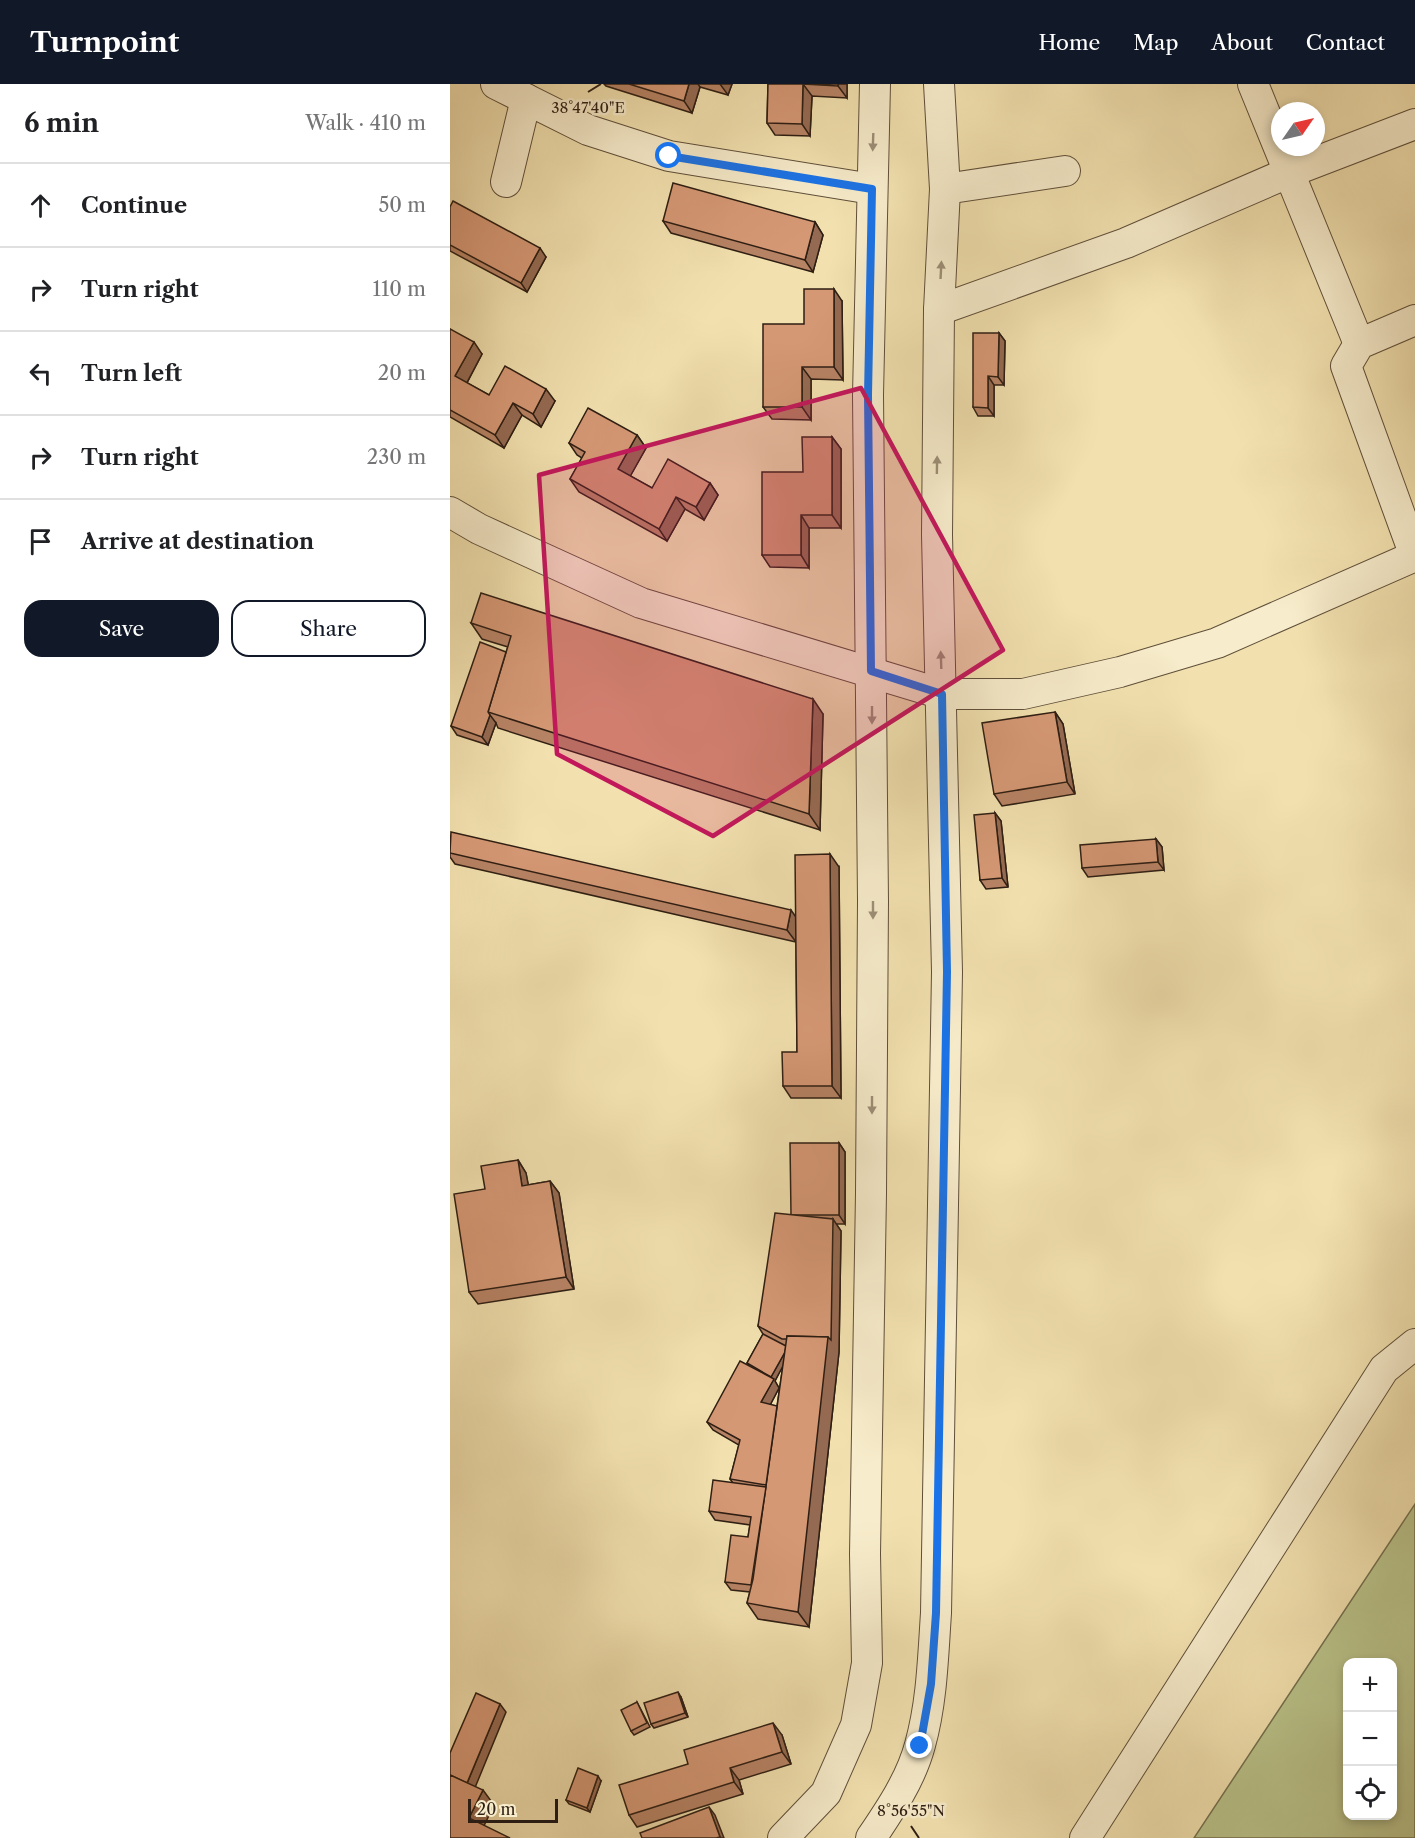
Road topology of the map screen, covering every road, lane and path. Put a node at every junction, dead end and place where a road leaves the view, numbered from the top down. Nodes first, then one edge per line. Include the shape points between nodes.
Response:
1 (497, 84) edge
2 (875, 84) edge
3 (939, 84) edge
4 (1253, 84) edge
5 (526, 99) junction
6 (1415, 124) edge
7 (1065, 171) dead end
8 (1290, 172) junction
9 (506, 182) dead end
10 (872, 189) junction
11 (945, 189) junction
12 (939, 310) junction
13 (1415, 320) edge
14 (1359, 344) junction
15 (450, 512) edge
16 (1415, 556) edge
17 (871, 671) junction
18 (942, 694) junction
19 (1415, 1344) edge
20 (783, 1838) edge
21 (871, 1838) edge
22 (1085, 1838) edge

1 - 5 street
2 -> 10 street
3 - 11 street
4 - 8 street
5 - 9 street
5 - 10 street via 588,130 669,156
6 - 8 street
7 - 11 street
8 - 12 street via 1126,243
8 - 14 street
10 - 17 street via 868,395
12 -> 11 street
18 -> 12 street via 937,535
13 - 14 street
14 - 16 street via 1349,357 1347,375
15 - 17 street via 641,603
16 - 18 street via 1217,643 1120,672 1023,694
17 - 18 street
17 -> 20 street via 872,1193 865,1554 867,1663 856,1725 826,1793
18 - 21 street via 947,972 936,1613 931,1684 920,1746 894,1804
19 - 22 street via 1384,1369

